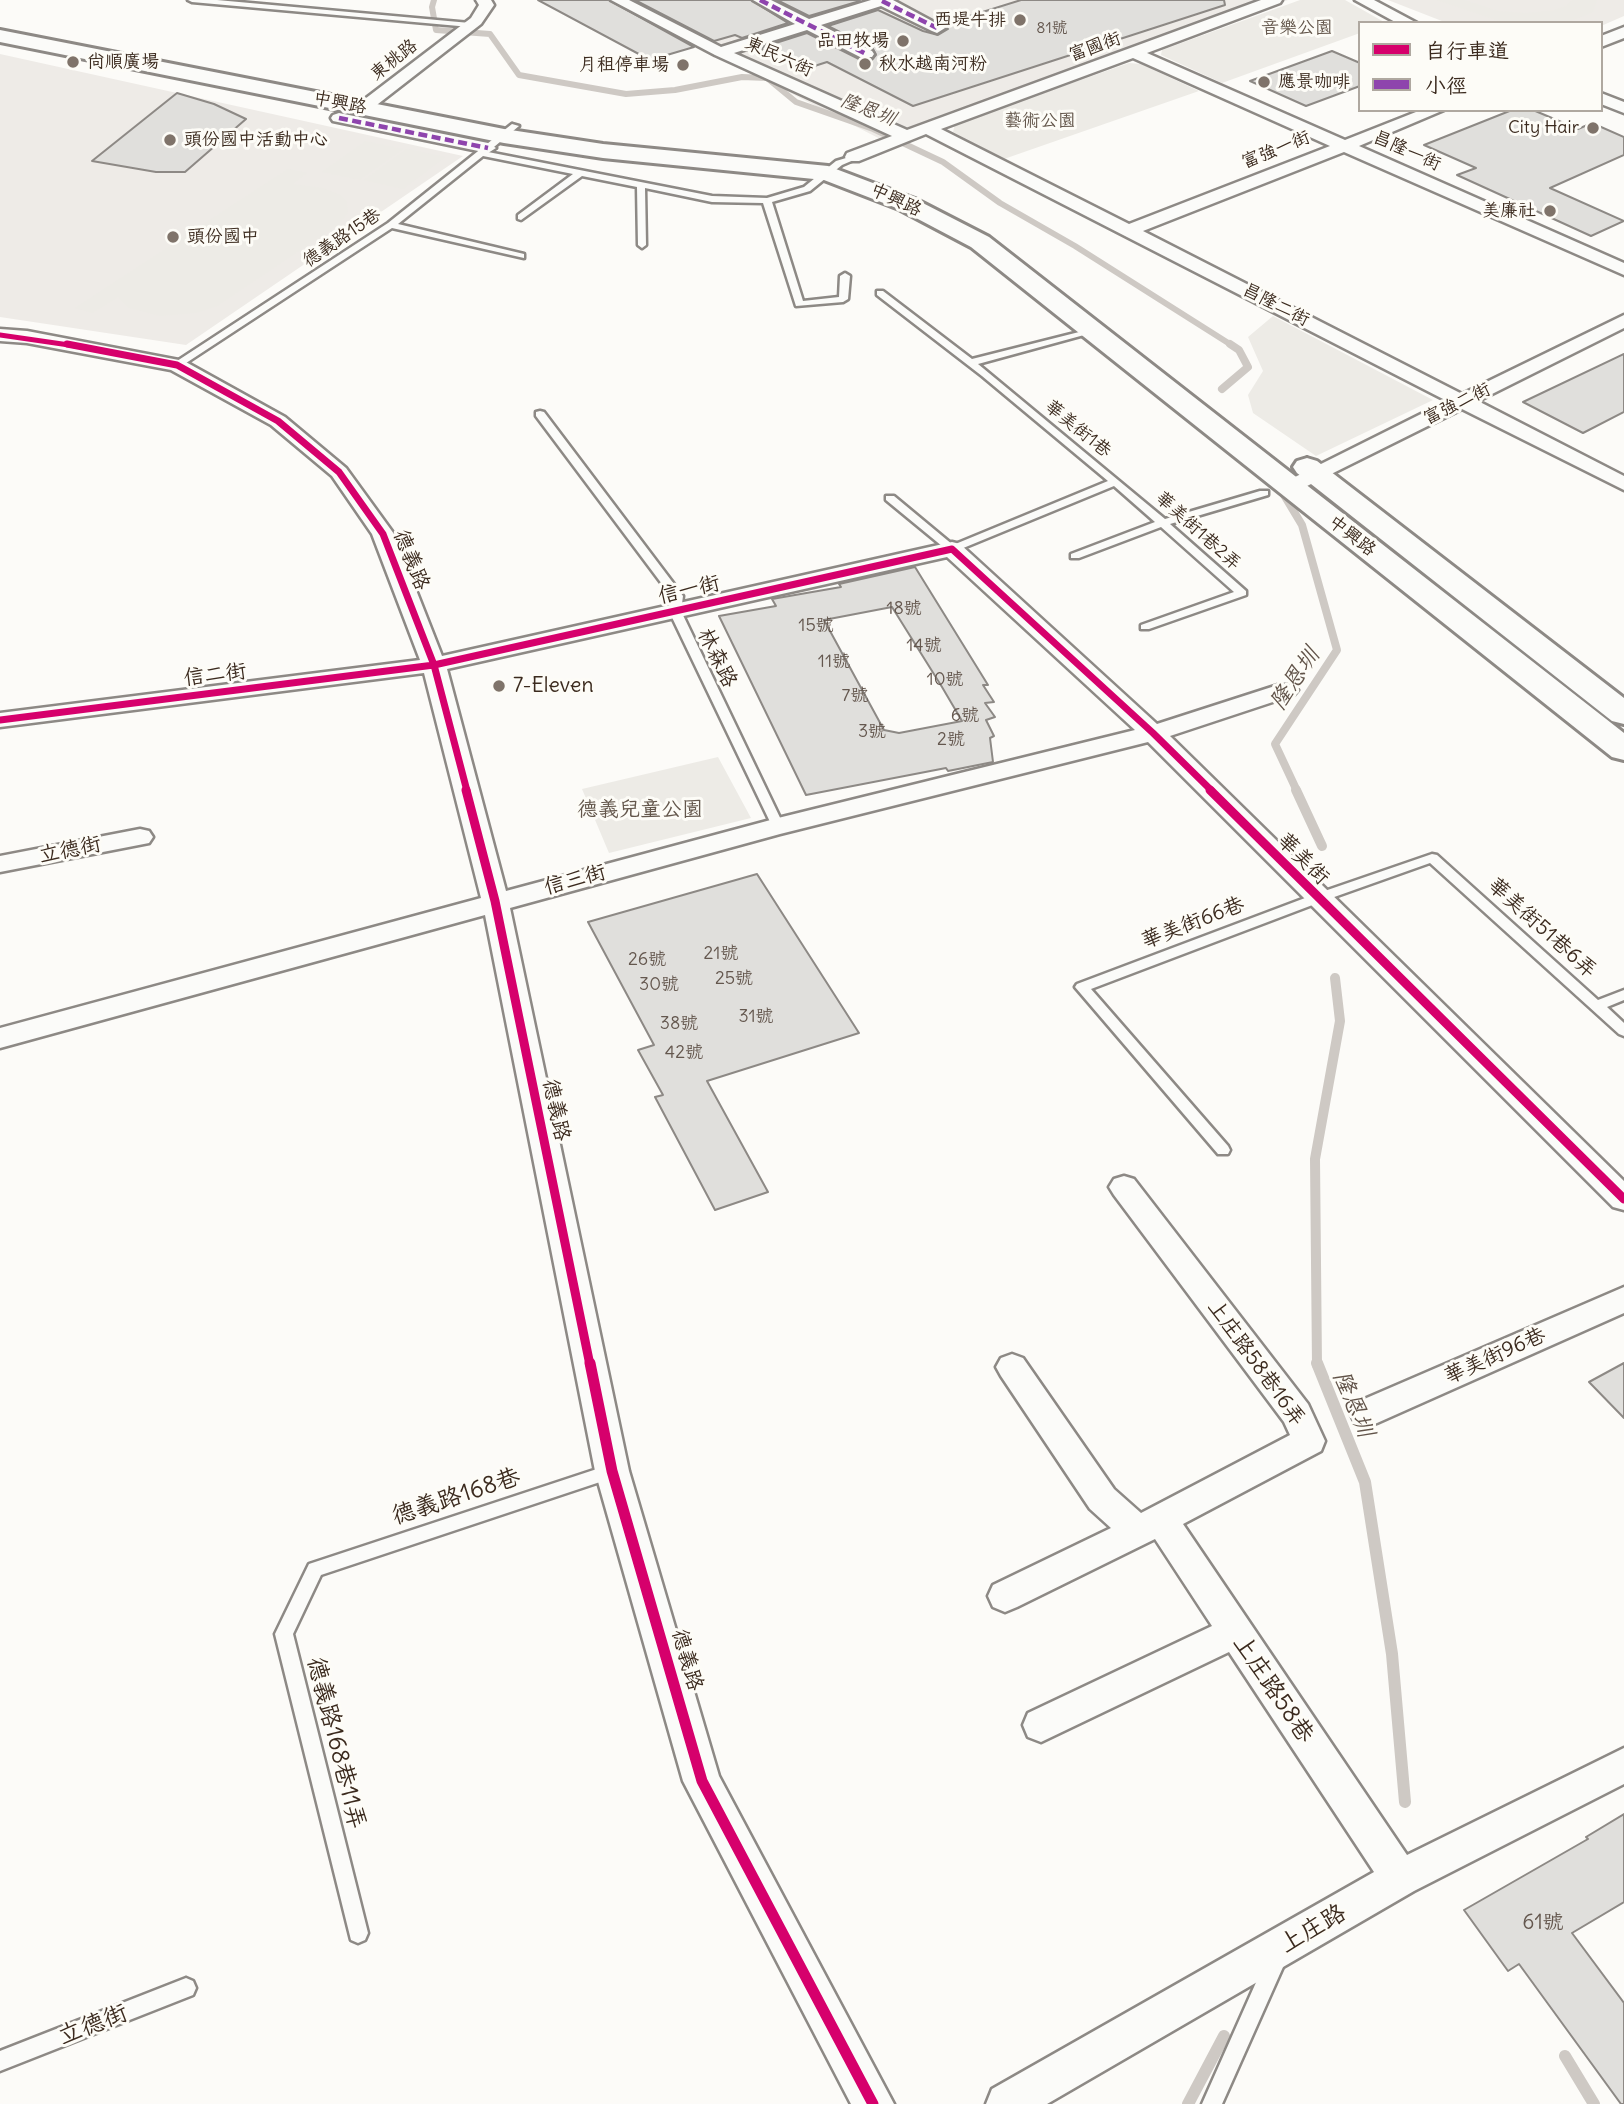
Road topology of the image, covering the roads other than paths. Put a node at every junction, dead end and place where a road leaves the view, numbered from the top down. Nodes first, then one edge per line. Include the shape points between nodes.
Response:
1 (192, 0) edge
2 (483, 0) edge
3 (618, 0) edge
4 (760, 0) edge
5 (1275, 0) edge
6 (1362, 0) edge
7 (884, 1) edge
8 (1406, 21) edge
9 (811, 24) junction
10 (0, 26) edge
11 (467, 27) junction
12 (937, 28) dead end
13 (1624, 32) edge
14 (0, 36) edge
15 (1603, 41) edge
16 (720, 51) junction
17 (1135, 53) junction
18 (866, 54) dead end
19 (1603, 100) edge
20 (370, 103) junction
21 (1624, 108) edge
22 (1431, 112) edge
23 (339, 118) dead end
24 (927, 128) junction
25 (904, 137) junction
26 (497, 141) junction
27 (1345, 146) junction
28 (840, 165) junction
29 (581, 172) junction
30 (641, 186) junction
31 (766, 201) junction
32 (521, 217) dead end
33 (391, 225) junction
34 (1131, 230) junction
35 (642, 245) dead end
36 (521, 256) dead end
37 (1624, 270) edge
38 (845, 276) dead end
39 (880, 293) dead end
40 (1624, 321) edge
41 (1092, 330) junction
42 (13, 336) edge
43 (0, 356) edge
44 (1164, 358) dead end
45 (970, 363) junction
46 (177, 365) junction
47 (1463, 401) junction
48 (540, 414) dead end
49 (1291, 477) junction
50 (1116, 482) junction
51 (1624, 484) edge
52 (890, 498) dead end
53 (1163, 523) junction
54 (952, 549) junction
55 (1075, 556) dead end
56 (675, 611) junction
57 (1145, 627) dead end
58 (434, 665) junction
59 (1286, 690) dead end
60 (1620, 705) edge
61 (0, 720) edge
62 (1585, 720) junction
63 (1153, 733) junction
64 (1624, 750) edge
65 (778, 826) junction
66 (140, 837) dead end
67 (1432, 858) joint
68 (0, 864) edge
69 (1318, 898) junction
70 (495, 901) junction
71 (1624, 995) edge
72 (1597, 1006) junction
73 (1624, 1031) edge
74 (0, 1038) edge
75 (1223, 1150) dead end
76 (1124, 1187) dead end
77 (1624, 1199) edge
78 (1624, 1299) edge
79 (1012, 1367) dead end
80 (1366, 1413) dead end
81 (612, 1471) junction
82 (1149, 1525) junction
83 (315, 1569) joint
84 (1005, 1596) dead end
85 (1235, 1632) junction
86 (1041, 1725) dead end
87 (1624, 1765) edge
88 (1400, 1878) junction
89 (358, 1933) dead end
90 (1283, 1945) junction
91 (187, 1988) dead end
92 (0, 2061) edge
93 (873, 2104) edge
94 (1007, 2104) edge
95 (1212, 2104) edge

1 - 11 lane
2 - 11 street via 487,5
3 - 16 street, 東民六街
4 - 9 street
5 - 17 street, 富國街
6 - 8 street
7 - 9 street
7 - 12 street
9 - 16 street
9 - 18 street
10 - 20 street, 中興路
11 - 20 street, 東桃路
13 - 15 street
14 - 20 street, 中興路
16 - 25 street, 東民六街
17 - 24 street, 富國街
17 - 27 street, 昌隆一街
19 - 21 street
20 - 26 street, 中興路
22 - 27 street, 富強一街
23 - 26 street
24 - 25 street
24 - 34 street, 昌隆二街
25 - 28 street
26 - 28 street, 中興路
26 - 29 lane
26 - 33 lane, 德義路15巷
27 - 34 street, 富強一街
27 - 37 street, 昌隆一街
28 - 31 lane via 807,189
28 - 41 street, 中興路 via 980,242
28 - 44 street, 中興路 via 929,195 1002,235
29 - 30 lane
29 - 32 lane
30 - 31 lane via 712,200
30 - 35 lane
31 - 38 lane via 799,304 843,299
33 - 36 lane
33 - 46 lane, 德義路15巷
34 - 47 street, 昌隆二街
39 - 45 lane, 華美街1巷
40 - 47 street, 富強二街
41 - 45 lane
41 - 49 street, 中興路
42 - 43 street
42 - 46 street, 德義路
45 - 50 lane, 華美街1巷
46 - 58 street, 德義路 via 278,421 339,472 383,534
47 - 49 street, 富強二街
47 - 51 street, 昌隆二街
48 - 56 lane, 林森路 via 677,596
49 - 53 lane
49 - 60 street, 中興路
49 - 62 street, 中興路
50 - 53 lane, 華美街1巷2弄
50 - 54 lane, 華美街1巷
52 - 54 lane
53 - 55 lane
53 - 57 lane, 華美街1巷2弄 via 1242,593
54 - 56 street, 信一街
54 - 63 street, 華美街
56 - 58 street, 信一街
56 - 65 lane, 林森路
58 - 61 street, 信二街
58 - 70 street, 德義路
59 - 63 street, 信三街
60 - 62 street
62 - 64 street, 中興路
63 - 65 street, 信三街
63 - 69 street, 華美街
65 - 70 street, 信三街
66 - 68 street, 立德街
67 - 69 lane, 華美街66巷
67 - 72 lane, 華美街51巷6弄
69 - 75 lane, 華美街66巷 via 1083,987
69 - 77 street, 華美街
70 - 74 street, 信三街
70 - 81 street, 德義路
71 - 72 lane
72 - 73 lane, 華美街51巷6弄
76 - 82 street, 上庄路58巷16弄 via 1297,1414 1309,1441
78 - 80 street, 華美街96巷
79 - 82 street, 上庄路58巷 via 1102,1499
81 - 83 lane, 德義路168巷
81 - 93 street, 德義路 via 702,1781
82 - 84 street
82 - 85 street, 上庄路58巷
83 - 89 lane, 德義路168巷11弄 via 284,1634
85 - 86 street
85 - 88 street, 上庄路58巷
87 - 88 street, 上庄路
88 - 90 street, 上庄路
90 - 94 street, 上庄路
90 - 95 lane
91 - 92 lane, 立德街

